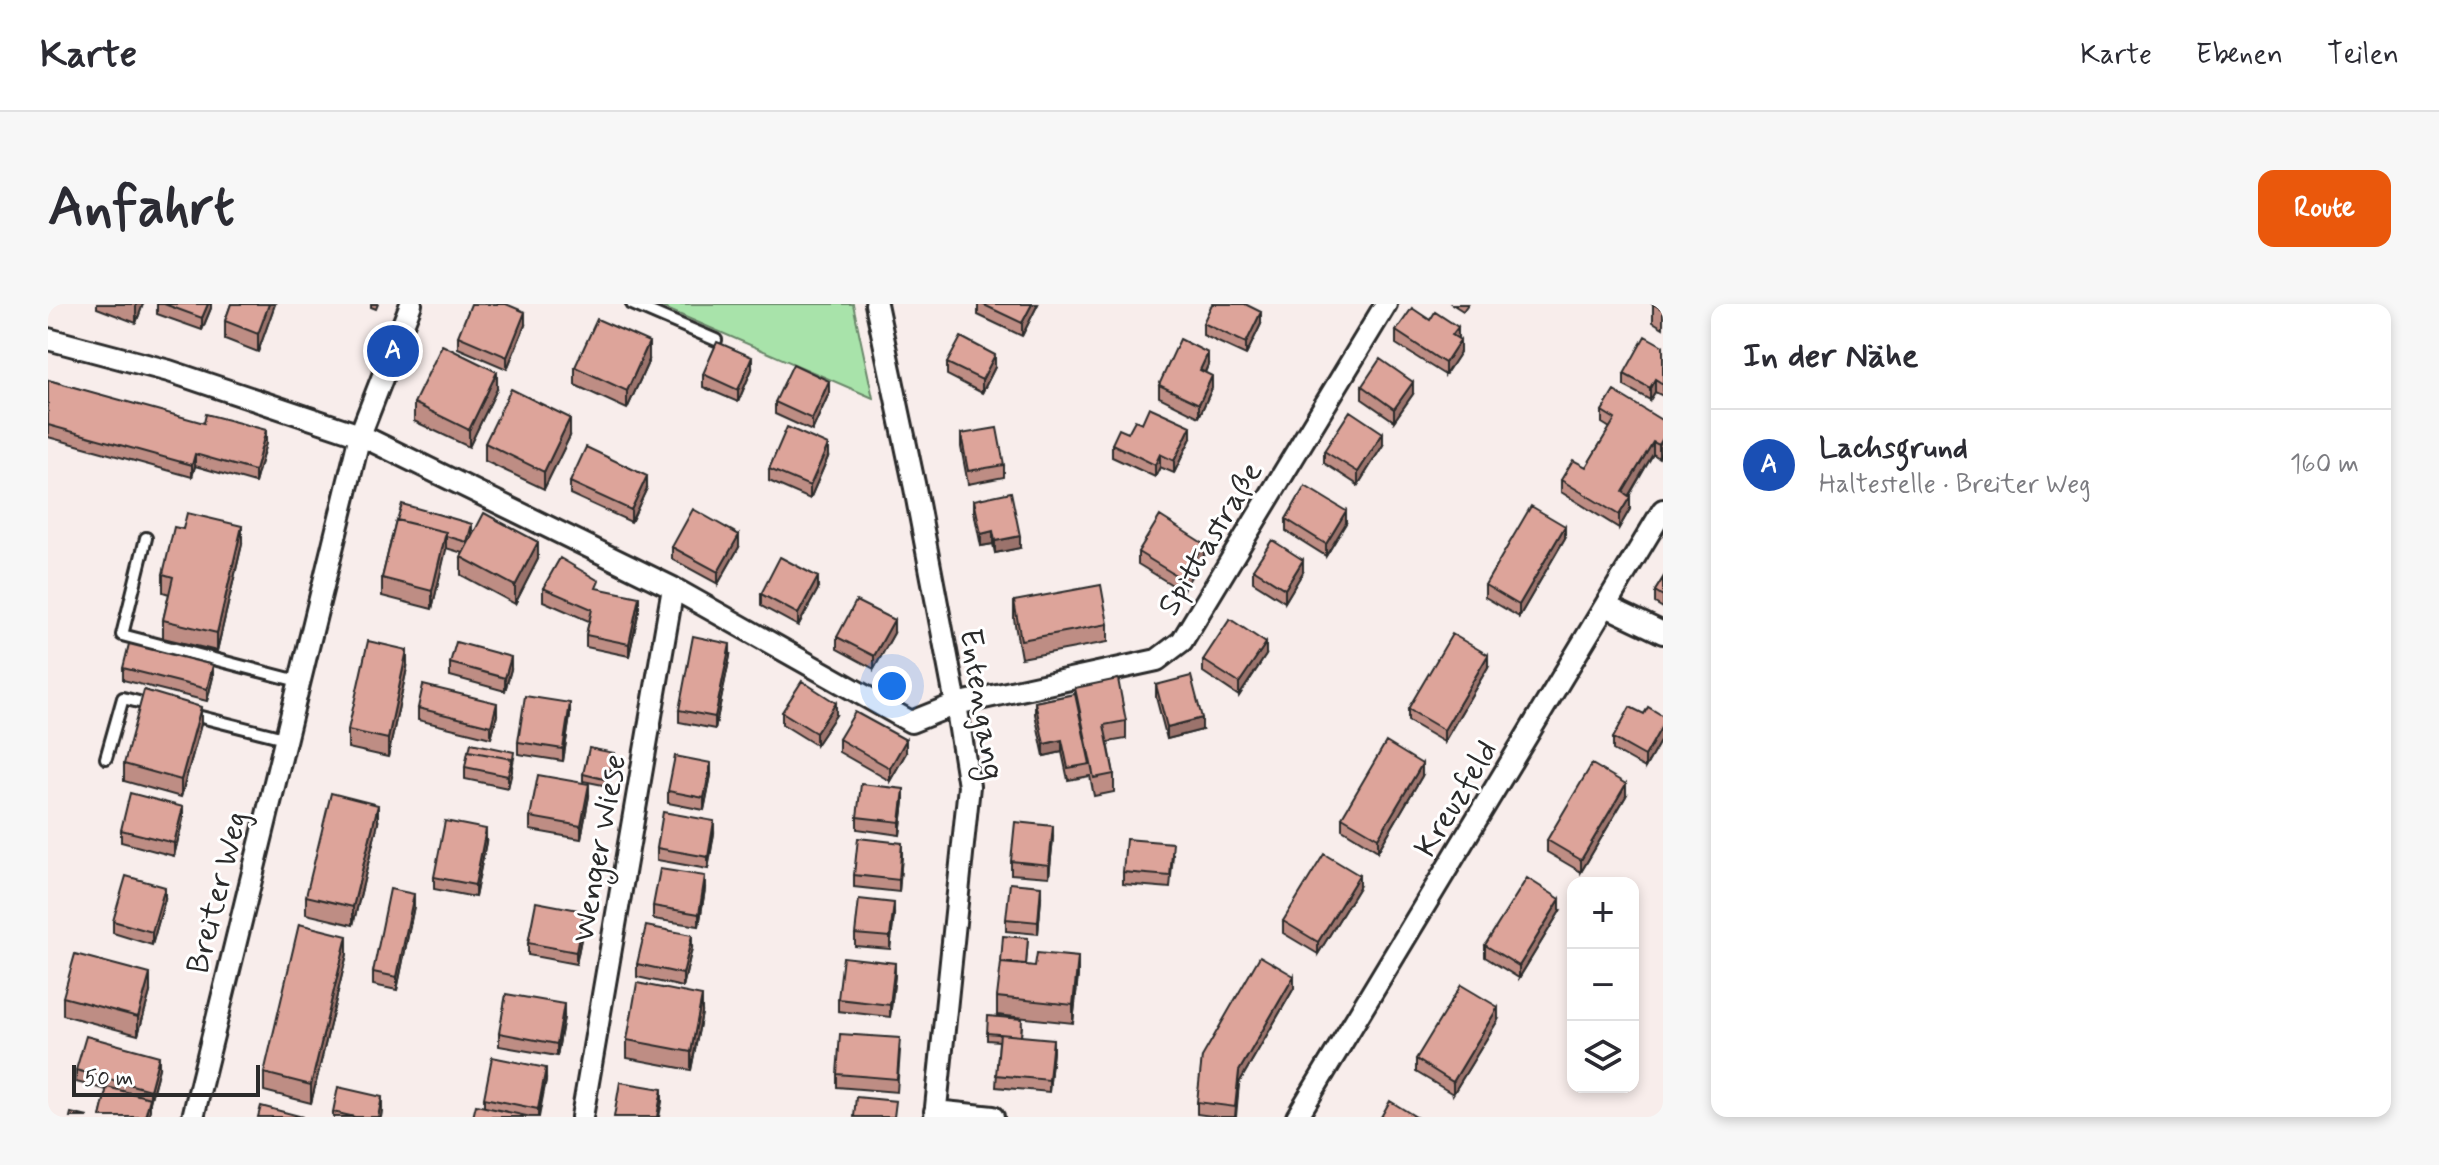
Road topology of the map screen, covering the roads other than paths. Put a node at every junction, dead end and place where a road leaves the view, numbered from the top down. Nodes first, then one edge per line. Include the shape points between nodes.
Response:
1 (411, 304) edge
2 (632, 304) edge
3 (876, 304) edge
4 (1386, 304) edge
5 (48, 339) edge
6 (716, 340) edge
7 (360, 435) junction
8 (1663, 510) edge
9 (146, 538) dead end
10 (673, 588) junction
11 (1606, 606) junction
12 (1663, 633) edge
13 (298, 681) junction
14 (956, 704) junction
15 (165, 709) edge
16 (179, 712) edge
17 (284, 738) junction
18 (106, 758) dead end
19 (935, 1114) edge
20 (193, 1117) edge
21 (582, 1117) edge
22 (993, 1117) edge
23 (1297, 1117) edge

1 - 7 street, Breiter Weg
2 - 6 lane
3 - 14 street, Entengang
4 - 14 street, Spittastraße via 1182,641 1157,660
5 - 7 street via 169,371
7 - 10 street
7 - 13 street, Breiter Weg
8 - 11 street, Kreuzfeld
9 - 13 lane via 122,635
10 - 14 street, Spittastraße via 911,722
10 - 21 street, Wenger Wiese
11 - 12 street
11 - 23 street, Kreuzfeld
13 - 17 street, Breiter Weg
14 - 19 street, Entengang via 969,786
15 - 18 lane via 123,698
16 - 17 lane
17 - 20 street, Breiter Weg
19 - 22 street

